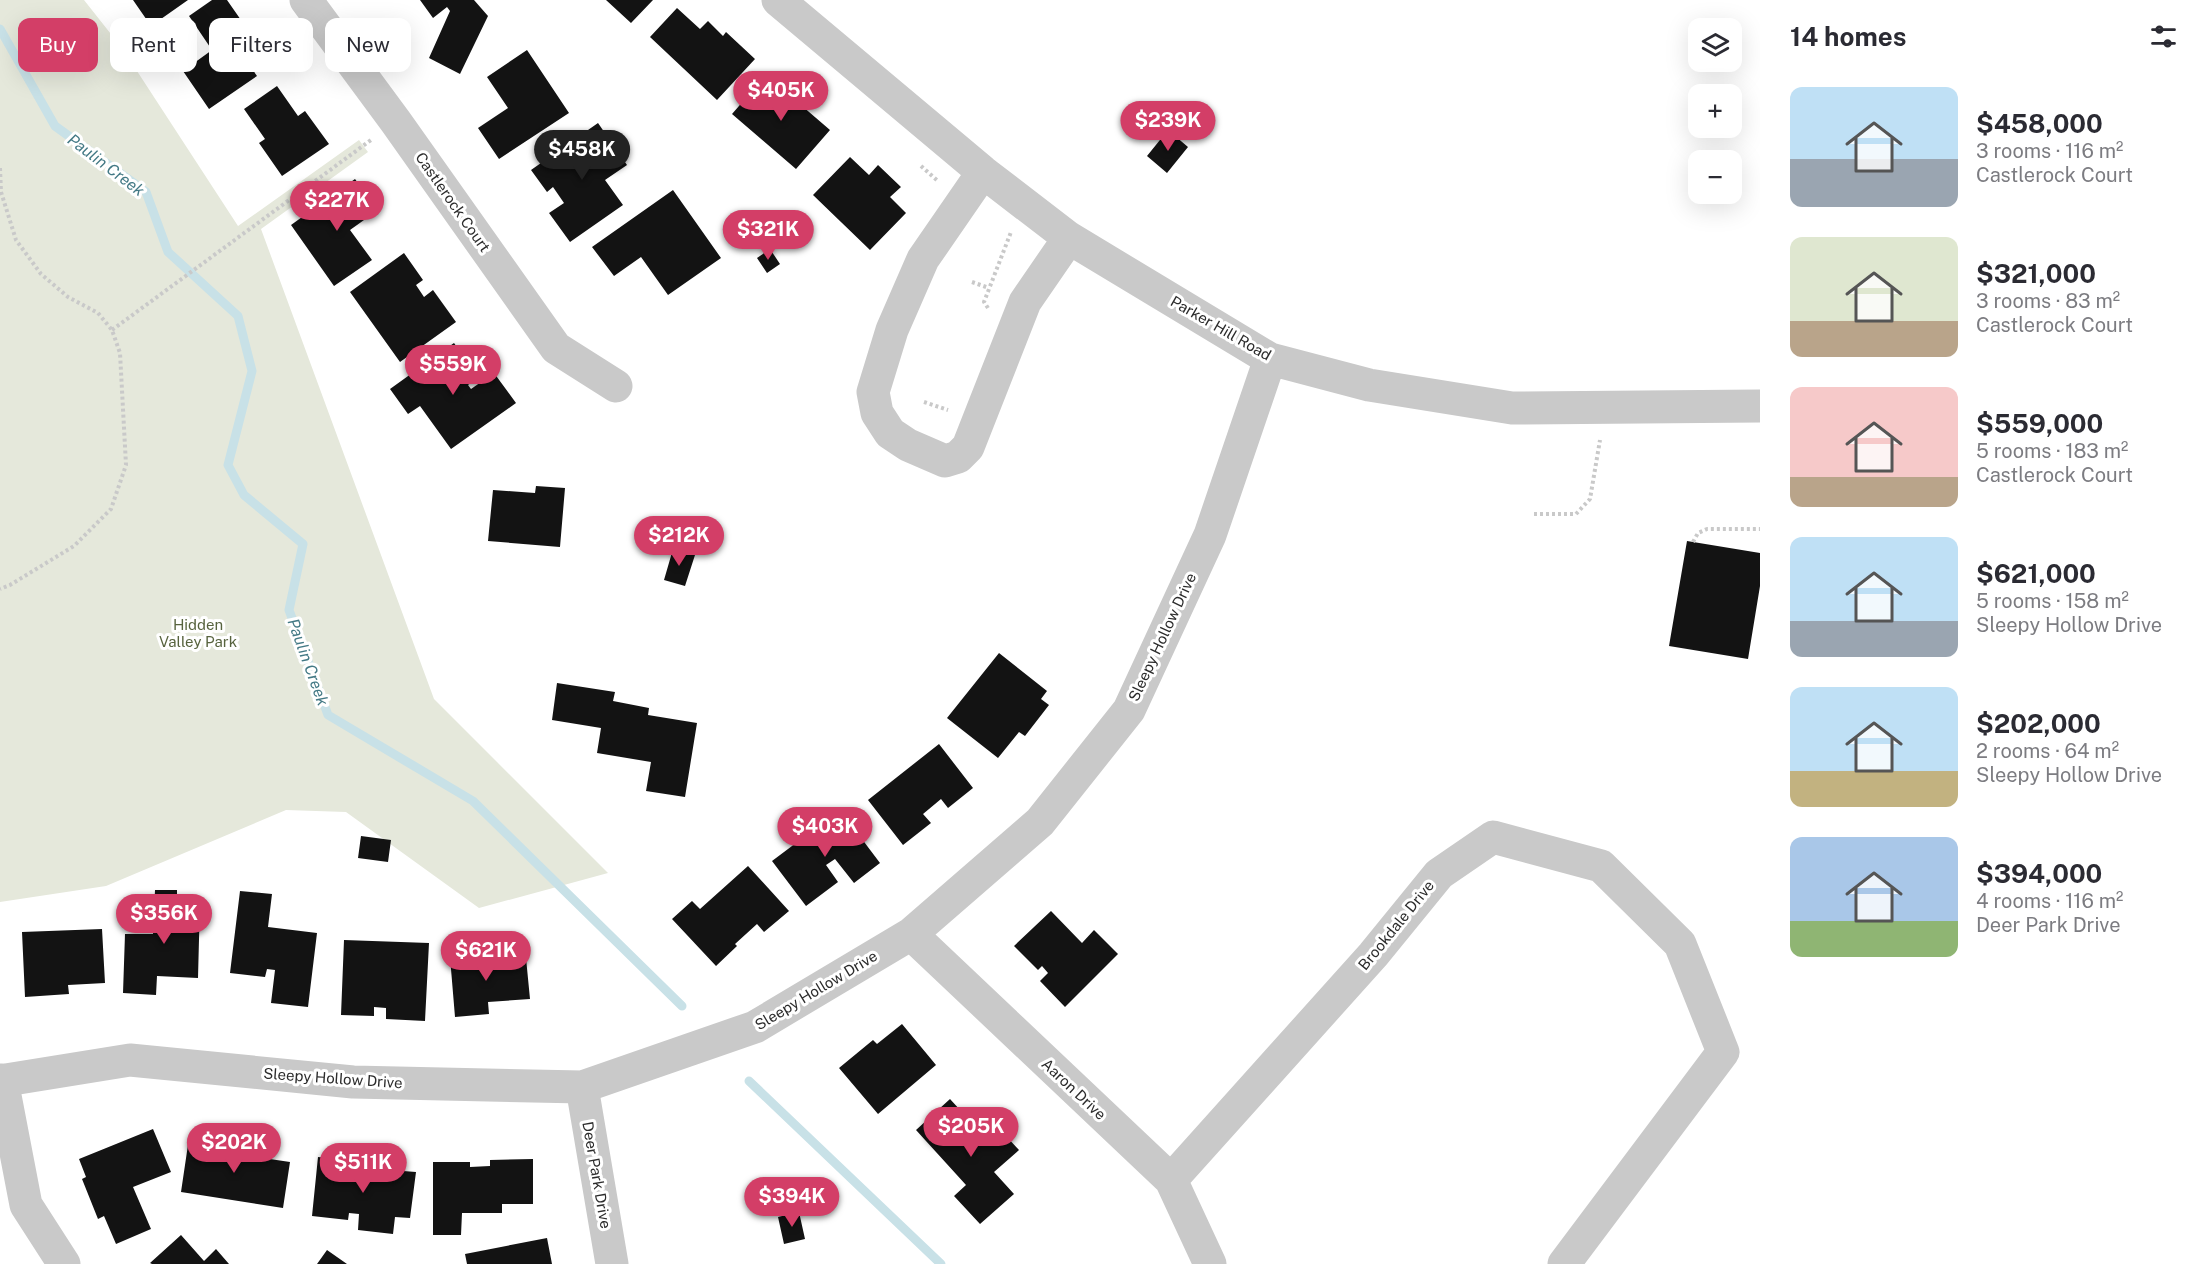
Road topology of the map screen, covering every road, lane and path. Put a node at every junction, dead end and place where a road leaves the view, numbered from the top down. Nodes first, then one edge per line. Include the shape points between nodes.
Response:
1 (306, 0) edge
2 (778, 0) edge
3 (396, 122) junction
4 (0, 168) edge
5 (983, 172) junction
6 (1069, 238) junction
7 (972, 282) dead end
8 (990, 288) dead end
9 (112, 330) junction
10 (1270, 359) junction
11 (616, 386) dead end
12 (924, 402) dead end
13 (1760, 406) edge
14 (953, 412) dead end
15 (1601, 430) dead end
16 (1534, 514) dead end
17 (1760, 529) edge
18 (1693, 542) dead end
19 (0, 589) edge
20 (911, 933) junction
21 (1, 1080) edge
22 (582, 1087) junction
23 (1171, 1180) junction
24 (64, 1264) edge
25 (612, 1264) edge
26 (1210, 1264) edge
27 (1564, 1264) edge

1 - 3 street, Castlerock Court
2 - 5 street, Parker Hill Road
3 - 9 path
3 - 11 street, Castlerock Court via 556,348
4 - 9 path via 1,192 16,240 41,274 68,297 98,313
5 - 6 street, Parker Hill Road
5 - 6 street via 923,259 892,330 873,392 877,413 890,433 945,461 968,447 1025,302
6 - 10 street, Parker Hill Road
7 - 8 path
9 - 19 path via 120,353 126,465 111,509 74,546
10 - 13 street, Parker Hill Road via 1369,385 1512,408
10 - 20 street, Sleepy Hollow Drive via 1210,535 1129,710 1040,822
12 - 14 path
15 - 16 path via 1590,499 1576,514
17 - 18 path via 1707,529 1698,533
20 - 22 street, Sleepy Hollow Drive via 755,1027
20 - 23 street, Aaron Drive
21 - 22 street, Sleepy Hollow Drive via 130,1060 353,1082
21 - 24 street via 26,1205
22 - 25 street, Deer Park Drive
23 - 26 street, Aaron Drive
23 - 27 street, Brookdale Drive via 1373,955 1438,874 1493,837 1601,866 1680,944 1723,1052

